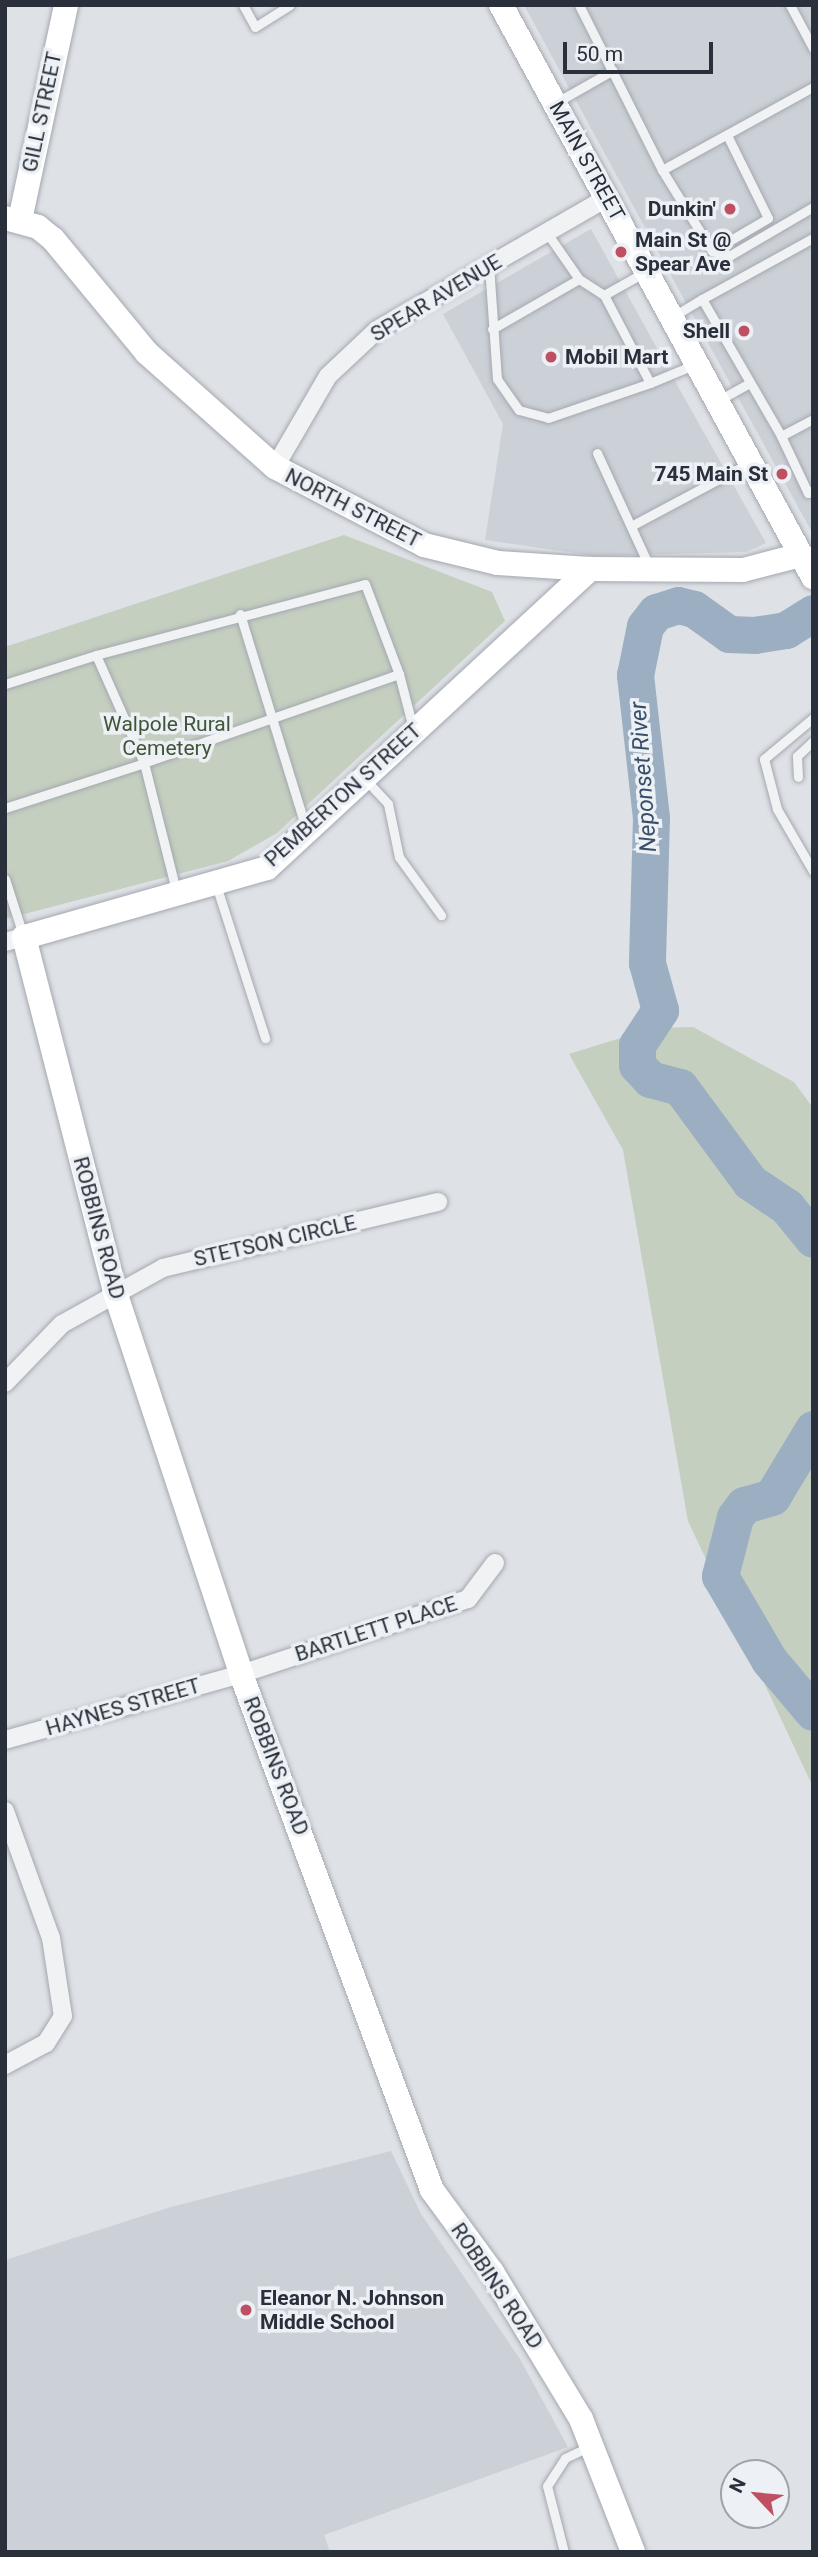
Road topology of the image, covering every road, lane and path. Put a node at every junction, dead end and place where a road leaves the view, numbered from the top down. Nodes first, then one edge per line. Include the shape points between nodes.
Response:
1 (66, 5) edge
2 (243, 5) edge
3 (290, 5) edge
4 (501, 5) edge
5 (579, 5) edge
6 (790, 5) edge
7 (813, 48) edge
8 (613, 70) junction
9 (813, 87) edge
10 (555, 103) junction
11 (727, 135) junction
12 (662, 170) junction
13 (607, 198) junction
14 (813, 207) edge
15 (13, 219) edge
16 (547, 233) junction
17 (813, 238) edge
18 (712, 251) junction
19 (489, 265) junction
20 (647, 271) junction
21 (579, 279) junction
22 (604, 295) junction
23 (702, 299) junction
24 (672, 317) junction
25 (492, 329) junction
26 (697, 363) junction
27 (650, 383) junction
28 (750, 383) junction
29 (718, 401) junction
30 (813, 419) edge
31 (781, 436) junction
32 (597, 453) dead end
33 (751, 463) junction
34 (275, 467) junction
35 (813, 490) edge
36 (631, 526) junction
37 (801, 555) junction
38 (650, 568) junction
39 (590, 569) junction
40 (813, 577) edge
41 (240, 614) junction
42 (96, 655) junction
43 (398, 674) junction
44 (5, 684) edge
45 (267, 716) junction
46 (813, 718) edge
47 (414, 732) junction
48 (813, 741) edge
49 (144, 763) junction
50 (364, 777) junction
51 (799, 777) dead end
52 (5, 808) edge
53 (306, 831) junction
54 (813, 872) edge
55 (5, 879) edge
56 (216, 885) junction
57 (177, 895) junction
58 (441, 915) dead end
59 (15, 939) edge
60 (265, 1038) dead end
61 (438, 1202) dead end
62 (115, 1292) junction
63 (5, 1382) edge
64 (495, 1563) dead end
65 (241, 1674) junction
66 (5, 1740) edge
67 (5, 1811) edge
68 (5, 2065) edge
69 (593, 2446) junction
70 (564, 2552) edge
71 (634, 2552) edge

1 - 15 street, GILL STREET
2 - 3 lane via 255,27
4 - 10 street, MAIN STREET
5 - 8 lane
6 - 7 lane
8 - 10 lane
8 - 12 lane
9 - 11 lane
10 - 13 street, MAIN STREET
11 - 12 lane
11 - 18 lane via 768,218
12 - 18 lane
13 - 16 street, SPEAR AVENUE
13 - 20 street, MAIN STREET
14 - 18 lane via 729,256
15 - 34 street, NORTH STREET via 53,239 147,353
16 - 19 street, SPEAR AVENUE
16 - 21 lane
17 - 23 lane
19 - 25 lane
19 - 34 street, SPEAR AVENUE via 359,345 305,407
20 - 22 lane
20 - 24 street, MAIN STREET
21 - 22 lane
21 - 25 lane
22 - 27 lane
23 - 24 lane
23 - 28 lane
24 - 26 street, MAIN STREET
25 - 27 lane via 497,379 519,410 548,418
26 - 27 lane
26 - 29 street, MAIN STREET
28 - 29 lane
28 - 31 lane
29 - 33 street, MAIN STREET
30 - 31 lane
31 - 35 lane via 808,493
32 - 36 lane
33 - 36 lane
33 - 37 street, MAIN STREET
34 - 39 street, NORTH STREET via 332,502 453,555
36 - 38 lane
37 - 38 street, NORTH STREET via 743,570
37 - 40 street, MAIN STREET
38 - 39 street, NORTH STREET
39 - 47 street, PEMBERTON STREET
41 - 42 lane
41 - 43 lane via 365,584
41 - 45 lane
42 - 44 lane
42 - 49 lane
43 - 45 lane
43 - 47 lane
45 - 49 lane
45 - 53 lane
46 - 54 lane via 764,759 777,809
47 - 50 street, PEMBERTON STREET
48 - 51 lane via 797,756
49 - 52 lane
49 - 57 lane
50 - 53 street, PEMBERTON STREET
50 - 58 lane via 388,804 399,857
53 - 56 street, PEMBERTON STREET via 267,868
55 - 59 lane
56 - 57 street, PEMBERTON STREET
56 - 60 lane
57 - 59 street, PEMBERTON STREET
59 - 62 street, ROBBINS ROAD
61 - 62 street, STETSON CIRCLE via 163,1268
62 - 63 street, STETSON CIRCLE via 62,1324
62 - 65 street, ROBBINS ROAD
64 - 65 street, BARTLETT PLACE via 468,1599
65 - 66 street, HAYNES STREET
65 - 69 street, ROBBINS ROAD via 432,2190 492,2272
67 - 68 street via 51,1938 63,2016 46,2043
69 - 70 lane via 565,2458 547,2486
69 - 71 street, ROBBINS ROAD

